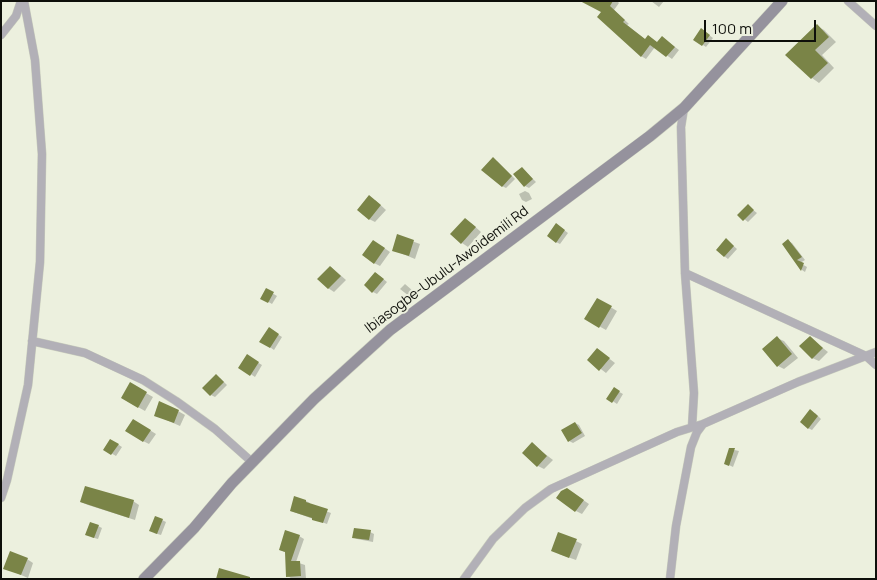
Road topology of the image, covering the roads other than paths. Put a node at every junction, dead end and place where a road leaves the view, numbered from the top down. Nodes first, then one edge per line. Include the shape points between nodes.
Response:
1 (22, 1) edge
2 (782, 1) edge
3 (848, 1) edge
4 (876, 26) edge
5 (1, 36) edge
6 (684, 108) junction
7 (685, 273) junction
8 (32, 341) junction
9 (876, 352) edge
10 (866, 356) junction
11 (876, 365) edge
12 (703, 424) junction
13 (692, 427) junction
14 (252, 462) junction
15 (1, 498) edge
16 (144, 579) edge
17 (464, 579) edge
18 (670, 579) edge

1 - 5 street via 16,16
1 - 8 street via 35,60 42,154 40,262
2 - 6 street, Ibiasogbe-Ubulu-Awoidemili Rd
3 - 4 street
6 - 7 street via 681,127
6 - 14 street, Ibiasogbe-Ubulu-Awoidemili Rd via 390,330 314,399
7 - 10 street
7 - 13 street via 694,393
8 - 14 street via 85,353 143,380 215,429
8 - 15 street via 28,385
9 - 10 street
10 - 11 street
10 - 12 street
12 - 13 street
12 - 18 street via 691,447
13 - 17 street via 551,490 525,508 493,539
14 - 16 street, Ibiasogbe-Ubulu-Awoidemili Rd

